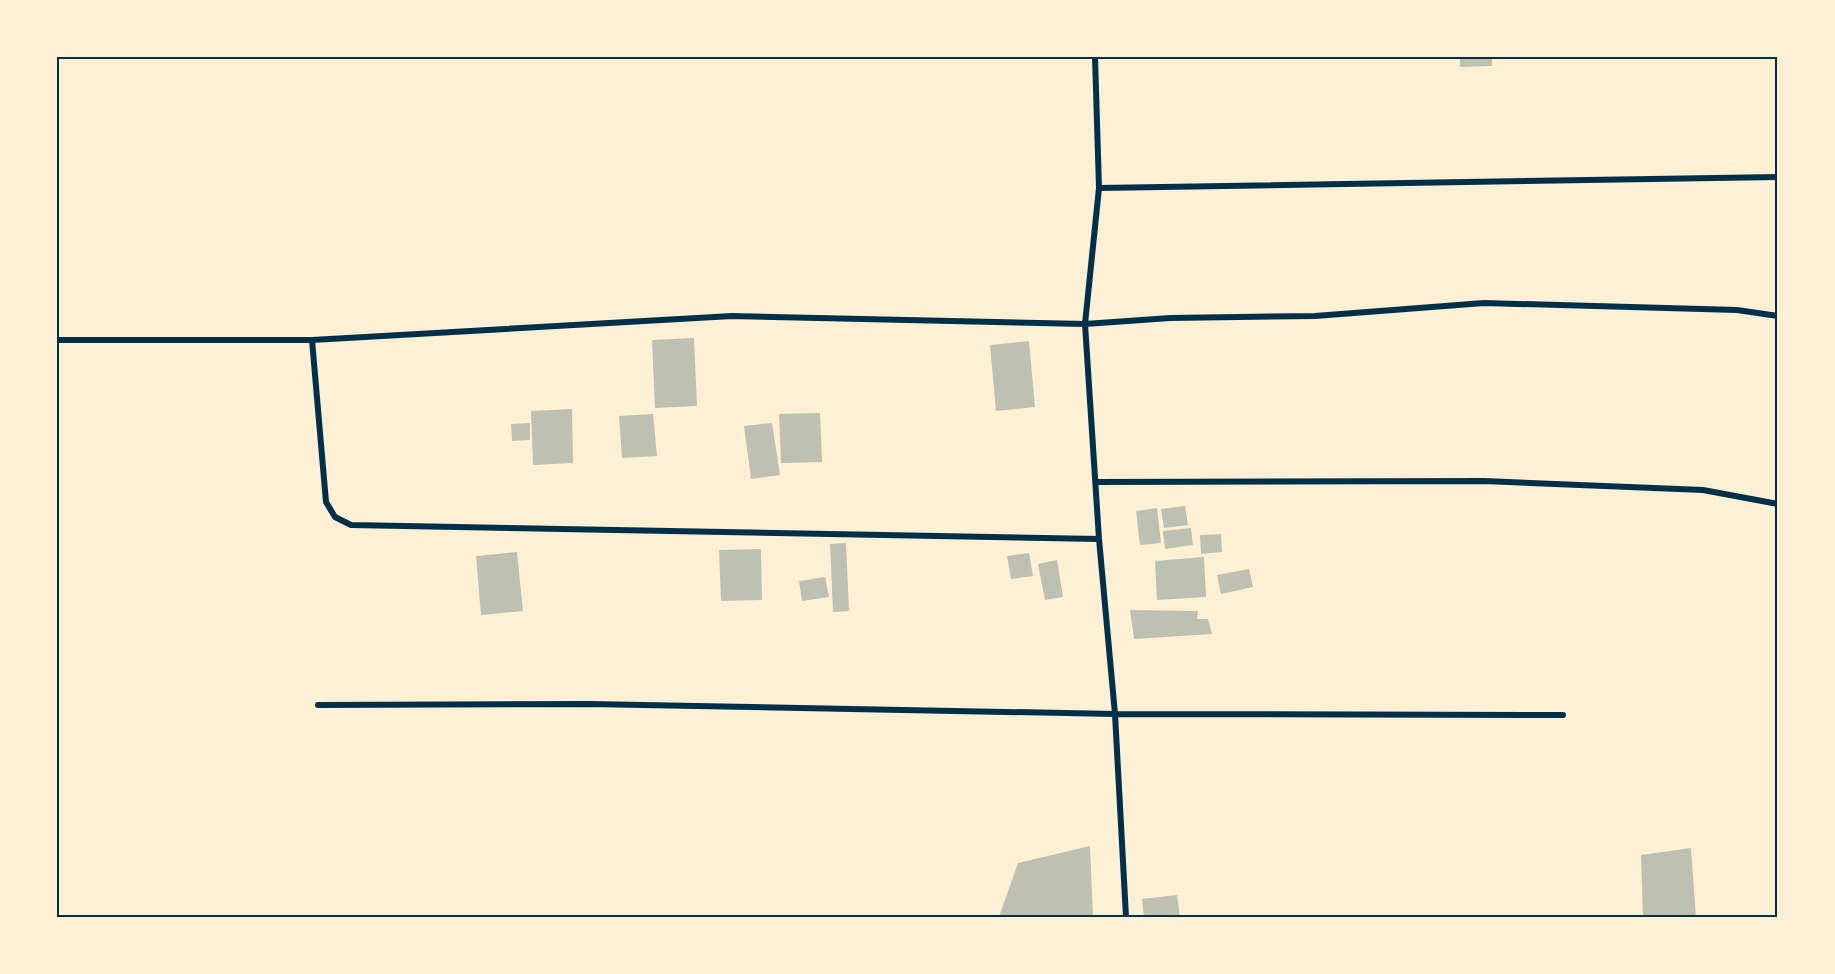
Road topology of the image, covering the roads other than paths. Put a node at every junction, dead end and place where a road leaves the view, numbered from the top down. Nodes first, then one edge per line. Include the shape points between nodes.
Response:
1 (1095, 57) edge
2 (1778, 177) edge
3 (1099, 188) junction
4 (1778, 316) edge
5 (1085, 324) junction
6 (57, 340) edge
7 (312, 340) junction
8 (1096, 482) junction
9 (1778, 504) edge
10 (1099, 539) junction
11 (318, 705) dead end
12 (1115, 714) junction
13 (1563, 715) dead end
14 (1126, 917) edge

1 - 3 street
2 - 3 street
3 - 5 street
4 - 5 street via 1737,310 1484,303 1315,316 1170,318
5 - 7 street via 732,316
5 - 8 street
6 - 7 street
7 - 10 street via 326,502 335,517 351,525
8 - 9 street via 1484,481 1703,490
8 - 10 street
10 - 12 street
11 - 12 street via 589,704
12 - 13 street
12 - 14 street

